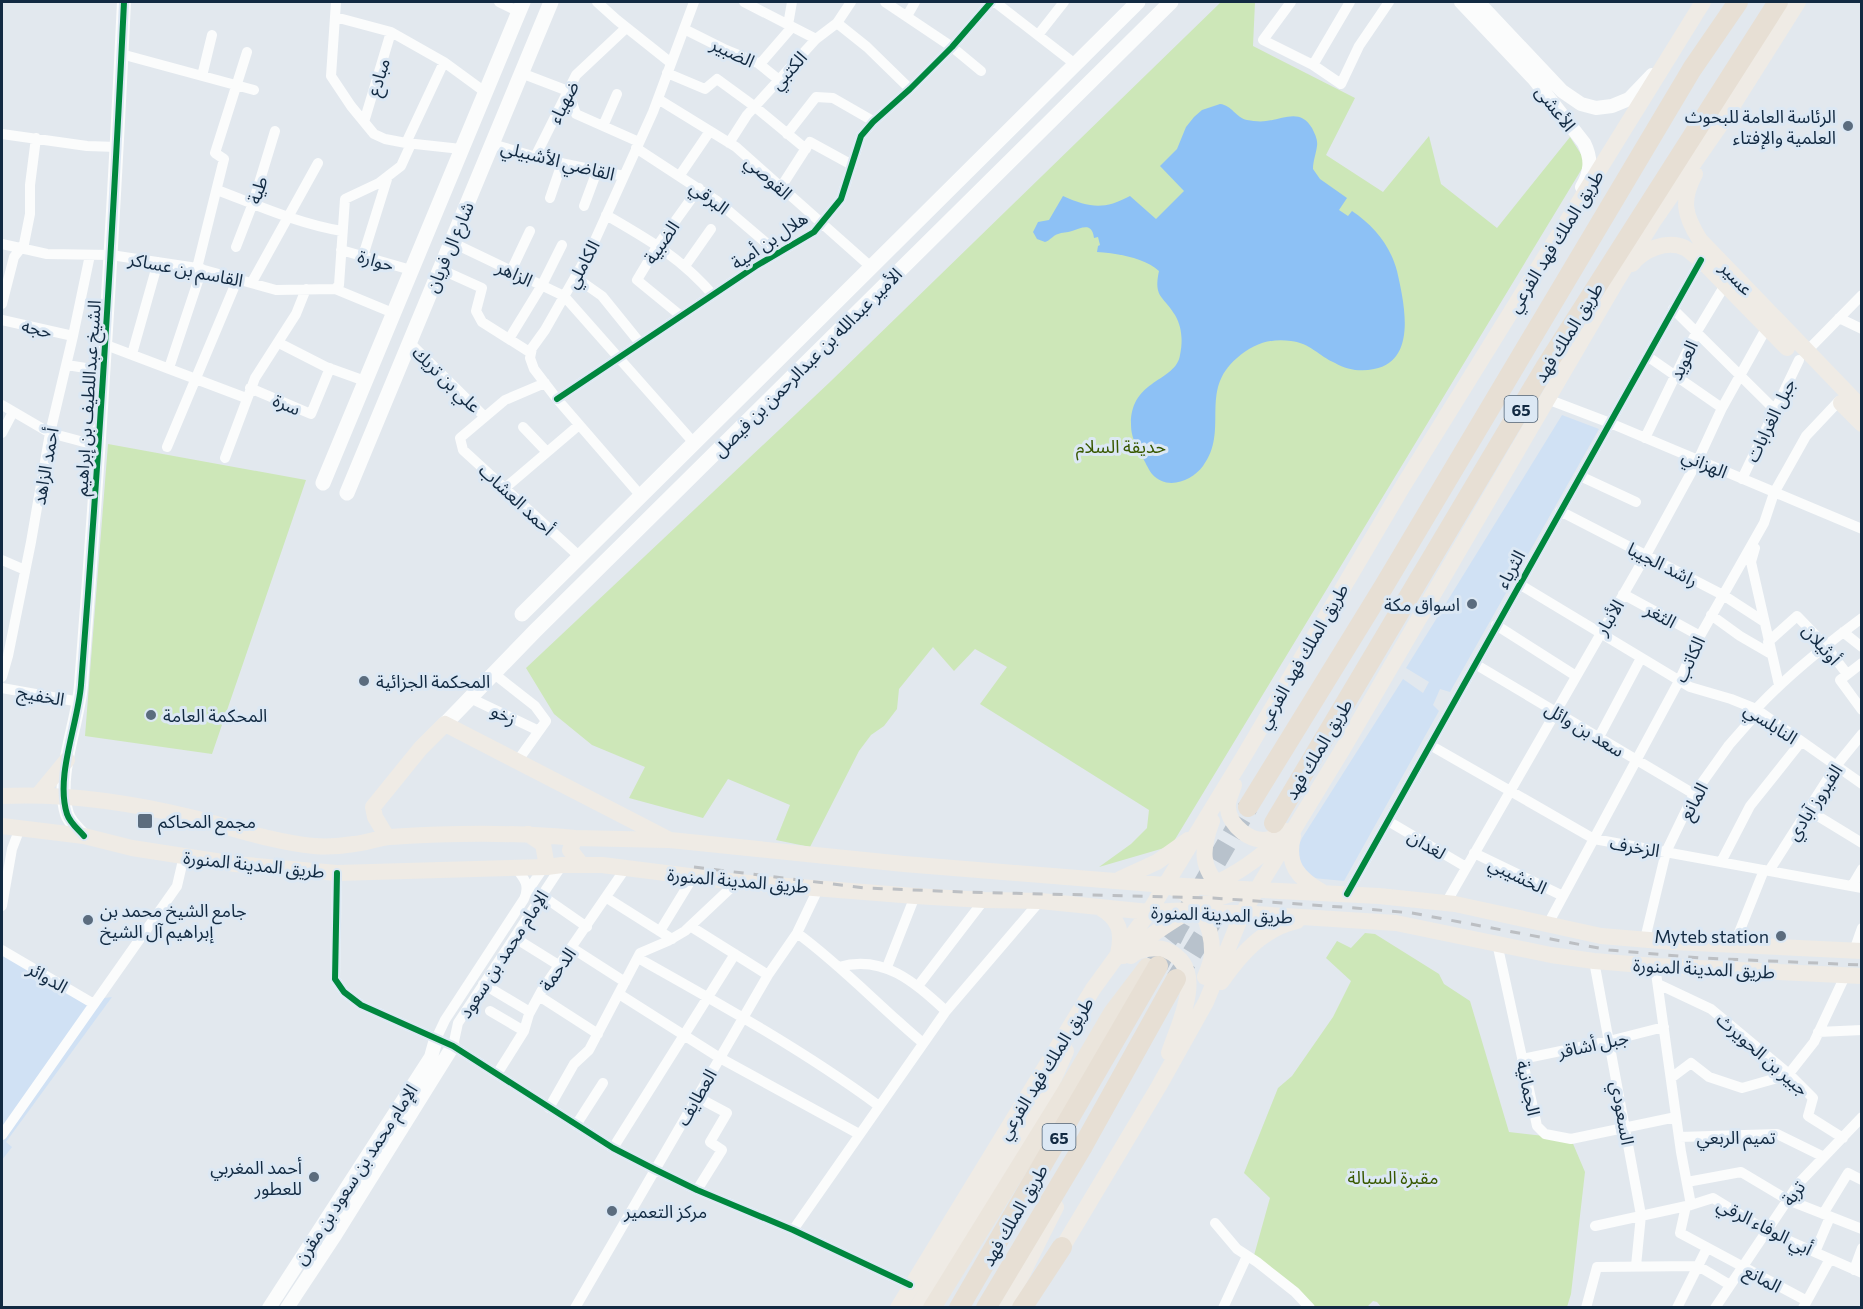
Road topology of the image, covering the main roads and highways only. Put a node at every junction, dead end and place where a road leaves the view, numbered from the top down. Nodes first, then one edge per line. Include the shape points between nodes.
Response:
1 (551, 2) edge
2 (1138, 2) edge
3 (1171, 2) edge
4 (1703, 2) edge
5 (1738, 2) edge
6 (1778, 2) edge
7 (1798, 2) edge
8 (521, 7) edge
9 (1721, 124) junction
10 (1616, 282) junction
11 (1803, 356) junction
12 (1862, 408) edge
13 (1862, 424) edge
14 (323, 483) dead end
15 (347, 493) dead end
16 (522, 614) dead end
17 (444, 724) junction
18 (1244, 756) junction
19 (67, 760) road end
20 (39, 794) junction
21 (2, 796) edge
22 (1313, 797) junction
23 (1248, 807) tunnel mouth
24 (1274, 823) dead end
25 (2, 826) edge
26 (1295, 828) junction
27 (526, 833) junction
28 (1196, 834) junction
29 (387, 837) junction
30 (576, 838) junction
31 (670, 840) junction
32 (581, 864) junction
33 (551, 866) junction
34 (1115, 881) junction
35 (1165, 885) junction
36 (1219, 887) junction
37 (1258, 888) junction
38 (1323, 892) junction
39 (1195, 906) junction
40 (1099, 907) junction
41 (1149, 912) junction
42 (1242, 914) junction
43 (1311, 917) junction
44 (1858, 951) edge
45 (1117, 956) junction
46 (1152, 966) joint
47 (1853, 976) edge
48 (1176, 979) tunnel mouth
49 (1093, 989) junction
50 (1206, 1002) junction
51 (1159, 1086) junction
52 (1083, 1146) junction
53 (1062, 1247) junction
54 (898, 1308) edge
55 (917, 1308) edge
56 (932, 1308) edge
57 (959, 1308) edge
58 (986, 1308) edge
59 (1005, 1308) edge
60 (1022, 1308) edge
61 (1032, 1308) edge

1 - 15 main road, شارع ال فريان
2 - 16 main road, الأمير عبدالله بن عبدالرحمن بن فيصل
3 - 17 main road, الأمير عبدالله بن عبدالرحمن بن فيصل
4 - 18 main road, طريق الملك فهد الفرعي via 1403,486
5 - 23 highway, طريق الملك فهد / 65 via 1692,69
6 - 24 highway, طريق الملك فهد / 65 via 1546,366
7 - 9 main road
8 - 14 main road, شارع ال فريان
9 - 10 main road
9 - 11 main road, عسير via 1684,201 1692,227
10 - 11 main road, عسير via 1640,254 1666,245 1685,248
10 - 22 main road
11 - 12 main road, عسير
11 - 13 main road, عسير
17 - 29 main road via 373,807
17 - 31 main road, طريق المدينة المنورة
18 - 22 main road via 1227,806 1230,819 1244,833 1270,839
18 - 28 main road, طريق الملك فهد الفرعي
18 - 36 main road via 1204,840 1208,873
19 - 20 main road
20 - 21 main road, طريق المدينة المنورة
20 - 29 main road, طريق المدينة المنورة via 123,804 315,846 353,845
22 - 26 main road
22 - 36 main road via 1261,856
25 - 33 main road, طريق المدينة المنورة via 84,836 132,848 236,864 337,873
26 - 37 main road
26 - 38 main road via 1290,851 1296,871
27 - 29 main road, طريق المدينة المنورة
27 - 30 main road, طريق المدينة المنورة
27 - 33 main road via 543,844
28 - 34 main road via 1157,862
28 - 35 main road, طريق الملك فهد الفرعي
30 - 31 main road, طريق المدينة المنورة
30 - 32 main road via 570,850
31 - 34 main road, طريق المدينة المنورة
32 - 33 main road, طريق المدينة المنورة
32 - 40 main road, طريق المدينة المنورة via 737,882
34 - 35 main road, طريق المدينة المنورة
35 - 36 main road, طريق المدينة المنورة
35 - 39 main road via 1177,888
35 - 41 main road, طريق الملك فهد الفرعي
36 - 37 main road, طريق المدينة المنورة
36 - 39 main road
36 - 42 main road
37 - 38 main road, طريق المدينة المنورة
37 - 42 main road
38 - 44 main road, طريق المدينة المنورة via 1446,903 1600,936
39 - 41 main road
39 - 42 main road, طريق المدينة المنورة
39 - 49 main road via 1116,962
39 - 51 main road via 1210,930 1212,957
40 - 41 main road, طريق المدينة المنورة
40 - 45 main road via 1117,924 1121,940
41 - 45 main road, طريق الملك فهد الفرعي
42 - 43 main road, طريق المدينة المنورة
42 - 50 main road
43 - 47 main road, طريق المدينة المنورة via 1396,923 1594,961
43 - 50 main road via 1271,929 1257,940
45 - 49 main road, طريق الملك فهد الفرعي
46 - 56 highway via 1112,1013
46 - 57 highway, طريق الملك فهد / 65
48 - 52 highway, طريق الملك فهد / 65
49 - 51 main road via 1134,953 1162,948 1184,963 1190,987
49 - 54 main road, طريق الملك فهد الفرعي
49 - 55 main road via 1050,1087
50 - 51 main road
51 - 53 main road
52 - 58 highway, طريق الملك فهد / 65
52 - 59 main road via 1070,1180
53 - 60 highway
53 - 61 main road

